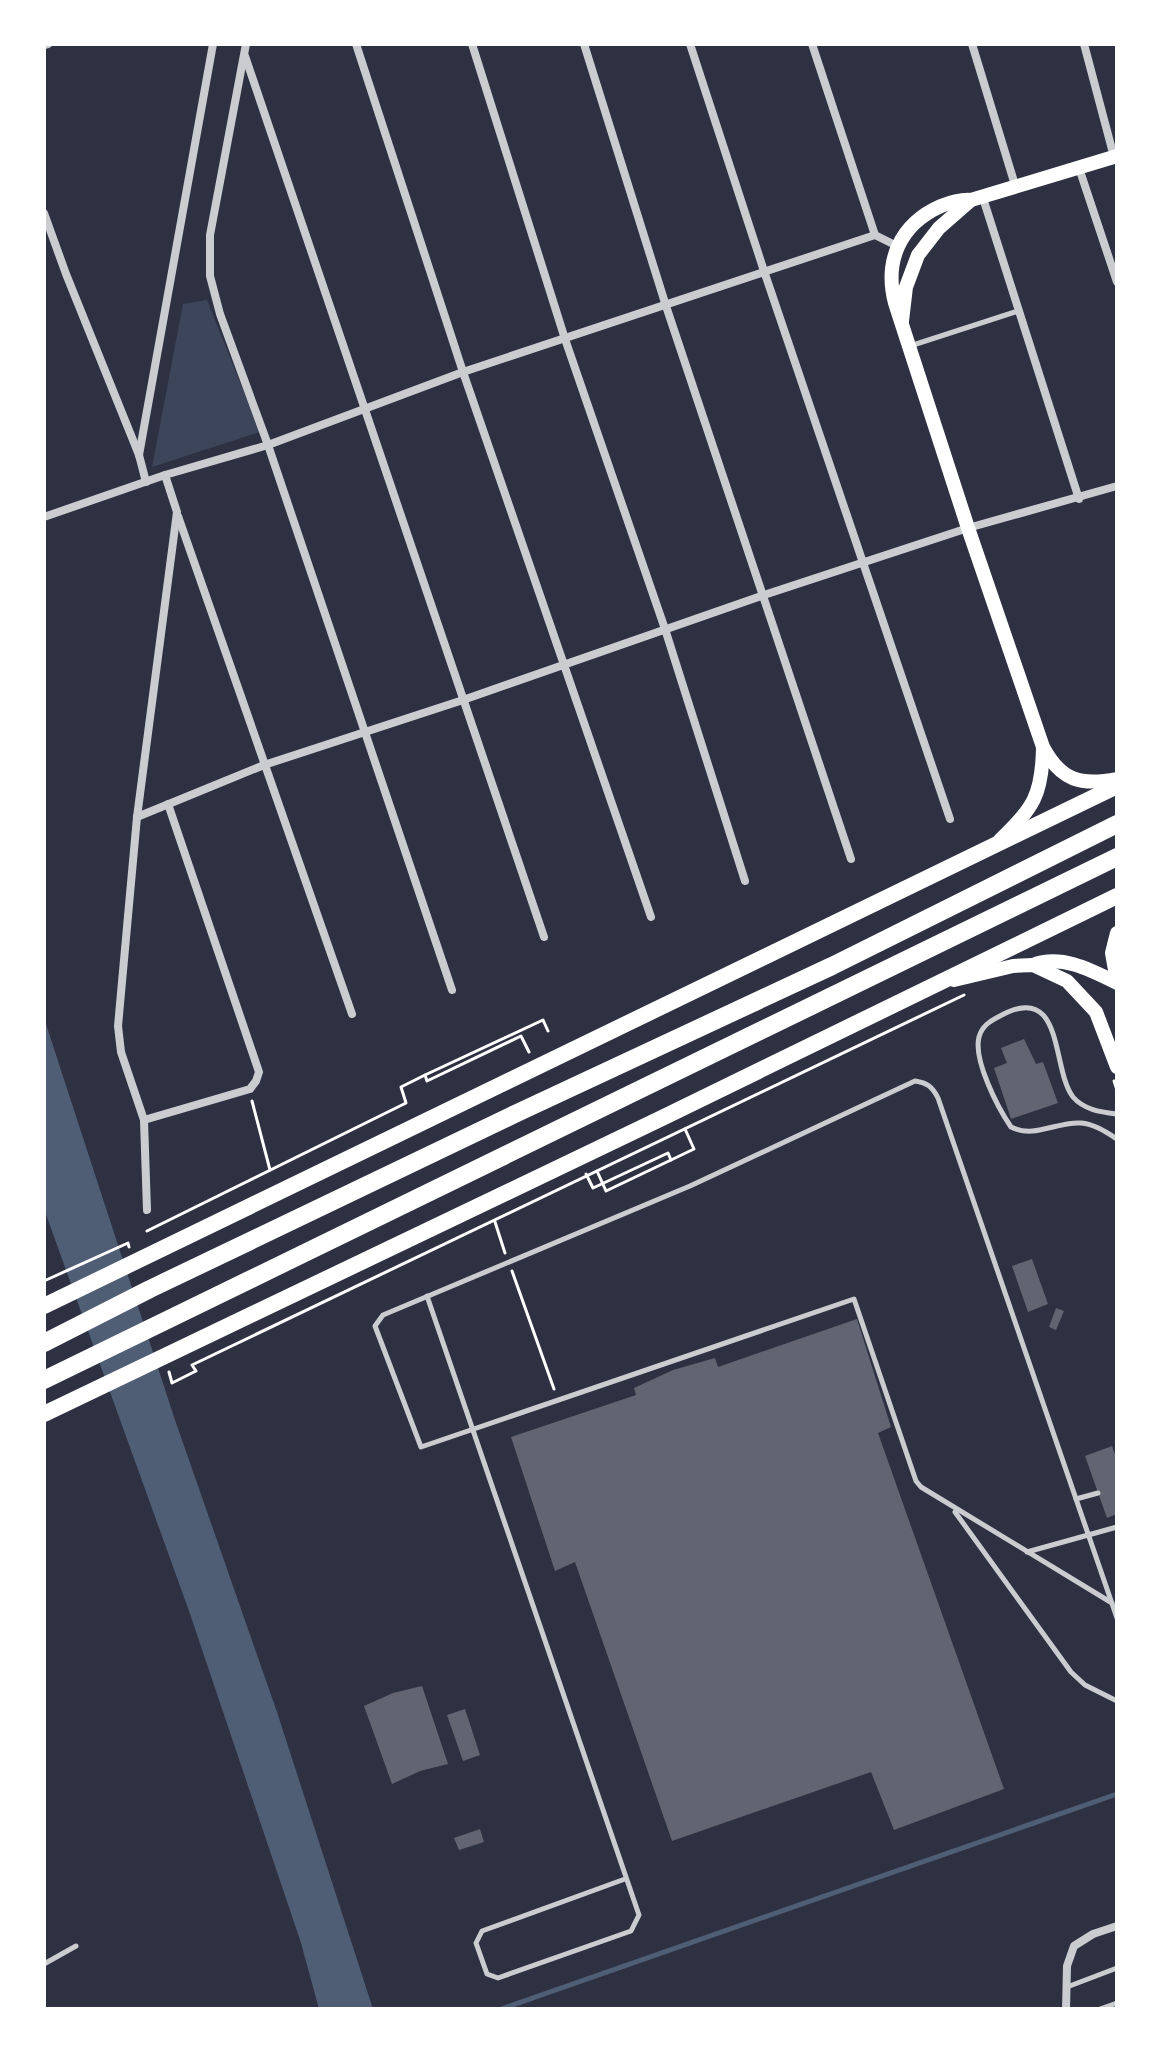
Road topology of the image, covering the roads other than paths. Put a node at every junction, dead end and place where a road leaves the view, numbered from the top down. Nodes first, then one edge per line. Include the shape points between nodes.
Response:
1 (213, 44) edge
2 (246, 44) edge
3 (356, 44) edge
4 (472, 44) edge
5 (584, 44) edge
6 (690, 44) edge
7 (812, 44) edge
8 (972, 44) edge
9 (1084, 44) edge
10 (244, 55) junction
11 (1116, 156) edge
12 (1079, 168) junction
13 (1015, 185) junction
14 (977, 197) junction
15 (44, 213) edge
16 (875, 235) junction
17 (897, 246) junction
18 (764, 271) junction
19 (1117, 282) edge
20 (666, 306) junction
21 (1019, 310) junction
22 (901, 325) junction
23 (565, 339) junction
24 (908, 347) junction
25 (463, 372) junction
26 (364, 409) junction
27 (268, 445) junction
28 (139, 455) junction
29 (165, 475) junction
30 (146, 482) junction
31 (1117, 486) edge
32 (1079, 499) junction
33 (177, 512) junction
34 (44, 517) edge
35 (968, 528) junction
36 (863, 564) junction
37 (764, 595) junction
38 (665, 629) junction
39 (563, 665) junction
40 (463, 700) junction
41 (363, 730) junction
42 (1043, 747) junction
43 (264, 765) junction
44 (1117, 779) edge
45 (1117, 786) edge
46 (168, 804) junction
47 (137, 817) junction
48 (950, 819) dead end
49 (1117, 824) edge
50 (994, 846) junction
51 (1117, 857) edge
52 (851, 859) dead end
53 (745, 881) dead end
54 (1117, 896) edge
55 (651, 917) dead end
56 (1117, 933) edge
57 (544, 937) dead end
58 (1033, 965) junction
59 (941, 982) junction
60 (1117, 982) edge
61 (452, 990) dead end
62 (352, 1014) dead end
63 (1115, 1072) edge
64 (1117, 1114) edge
65 (144, 1120) junction
66 (1117, 1139) edge
67 (147, 1210) road end
68 (427, 1296) junction
69 (44, 1306) edge
70 (48, 1341) edge
71 (44, 1380) edge
72 (44, 1414) edge
73 (472, 1428) junction
74 (1098, 1493) dead end
75 (1076, 1499) junction
76 (952, 1508) junction
77 (1117, 1527) edge
78 (1088, 1534) junction
79 (1027, 1552) junction
80 (1112, 1603) junction
81 (1117, 1618) edge
82 (1117, 1701) edge
83 (625, 1879) junction
84 (1117, 1926) edge
85 (76, 1946) dead end
86 (44, 1964) edge
87 (1117, 1968) edge
88 (1066, 1987) junction
89 (1117, 2003) edge
90 (1066, 2009) edge
91 (1100, 2009) edge

1 - 28 street
2 - 10 street
3 - 25 street
4 - 23 street
5 - 20 street
6 - 18 street
7 - 16 street
8 - 13 street
9 - 11 street
10 - 26 street
10 - 27 street via 210,235 210,276
11 - 12 main road
12 - 13 main road
12 - 19 street
13 - 14 main road
14 - 17 main road via 922,217
14 - 21 street
14 - 22 main road via 939,228 918,255 906,287
15 - 28 street
16 - 17 street
16 - 18 street
17 - 22 main road via 890,285
18 - 20 street
18 - 36 street
20 - 23 street
20 - 37 street
21 - 24 lane
21 - 32 street
22 - 24 main road
23 - 25 street
23 - 38 street
24 - 35 main road
25 - 26 street
25 - 39 street
26 - 27 street
26 - 40 street
27 - 29 street
27 - 41 street
28 - 30 street
29 - 30 street
29 - 33 street
30 - 34 street
31 - 32 street
32 - 35 street
33 - 43 street
33 - 47 street
35 - 36 street
35 - 42 main road
36 - 37 street
36 - 48 street
37 - 38 street
37 - 52 street
38 - 39 street
38 - 53 street
39 - 40 street
39 - 55 street
40 - 41 street
40 - 57 street
41 - 43 street
41 - 61 street
42 - 44 main road via 1058,769 1075,780
42 - 50 main road via 1038,794
43 - 46 street
43 - 62 street
45 - 50 highway
46 - 47 street
46 - 65 street via 258,1063 250,1089
47 - 65 street via 118,1026 121,1052
49 - 70 highway
50 - 69 highway via 144,1250
51 - 71 highway
54 - 59 highway
56 - 60 main road via 1112,953
58 - 59 main road
58 - 60 main road via 1064,962
58 - 63 main road via 1067,981 1090,1004
59 - 72 highway
64 - 66 lane via 1089,1109 1070,1094 1055,1037 1041,1013 1018,1009 1002,1014 980,1032 983,1067 1011,1127 1036,1131 1084,1123
65 - 67 street
68 - 73 lane
68 - 73 lane via 383,1315 376,1332 421,1447
68 - 75 lane via 690,1186 915,1081 925,1082 938,1098
73 - 76 lane via 854,1299 916,1481
73 - 83 lane
74 - 75 lane
75 - 78 lane
76 - 79 lane
76 - 82 lane via 1071,1672
77 - 78 lane
78 - 79 lane
78 - 80 lane
79 - 80 lane
80 - 81 lane
83 - 83 lane via 639,1915 631,1931 498,1978 487,1974 476,1943 482,1931
84 - 88 street via 1074,1946
85 - 86 lane
87 - 88 lane
88 - 90 street
89 - 91 lane

